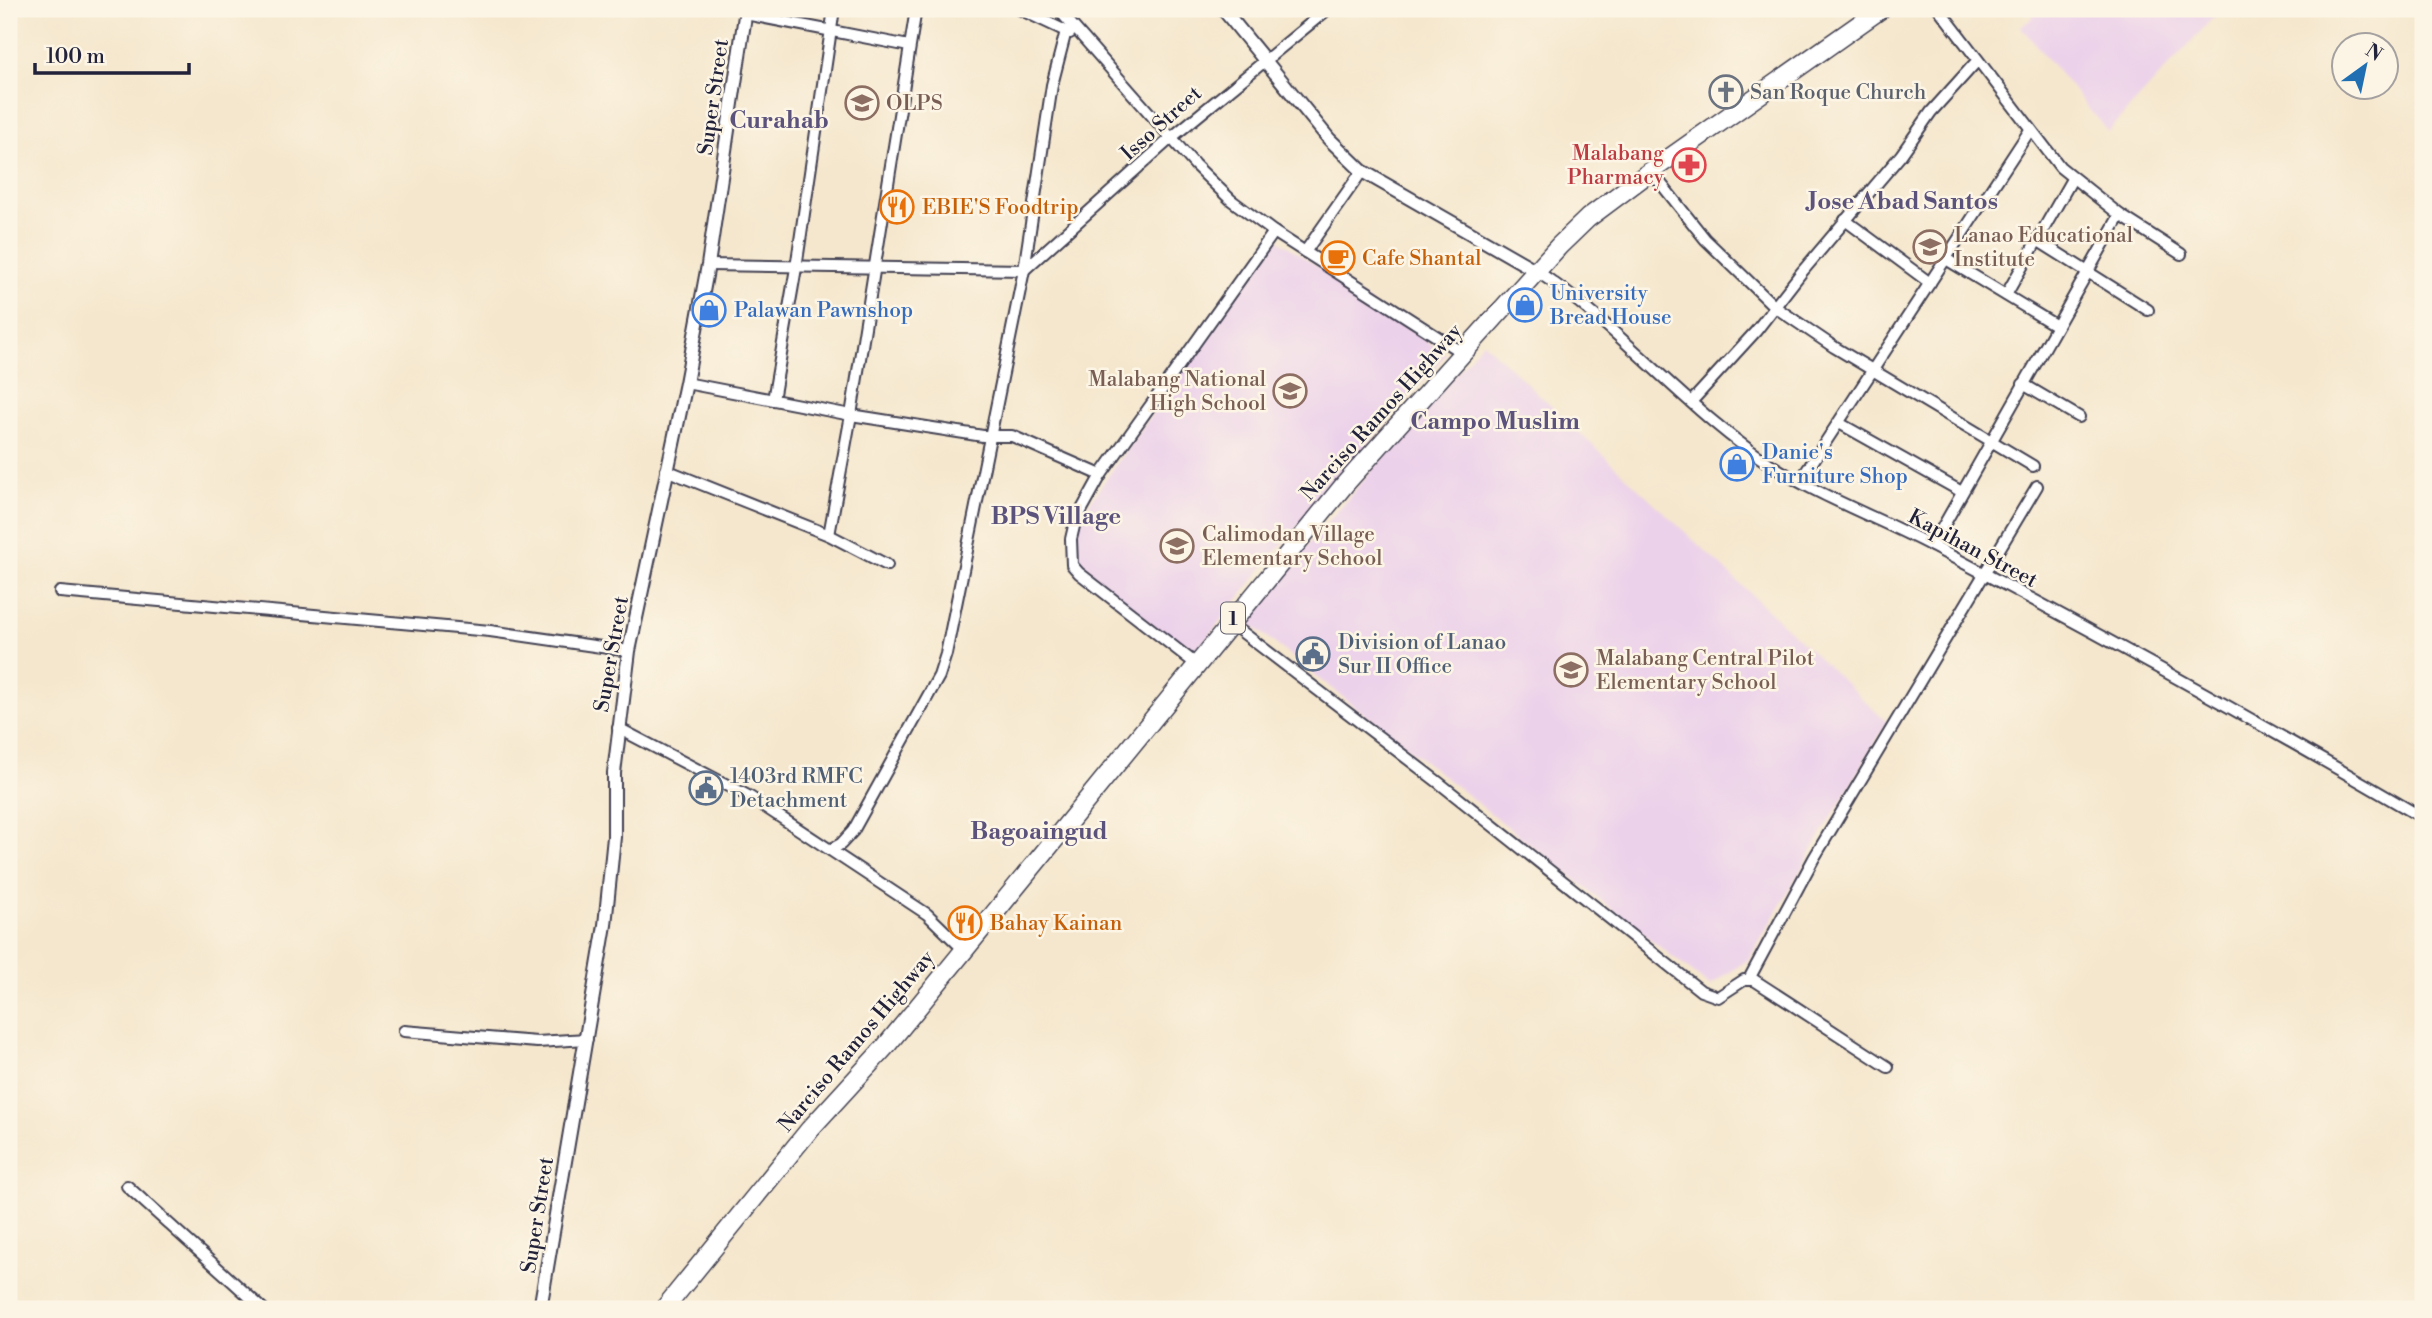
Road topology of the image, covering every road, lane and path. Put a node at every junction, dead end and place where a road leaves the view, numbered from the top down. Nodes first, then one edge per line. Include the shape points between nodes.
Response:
1 (834, 9) edge
2 (916, 9) edge
3 (1019, 9) edge
4 (1223, 9) edge
5 (1328, 9) edge
6 (1881, 9) edge
7 (1938, 9) edge
8 (1062, 10) edge
9 (745, 11) edge
10 (1052, 23) junction
11 (830, 30) junction
12 (1066, 32) junction
13 (1085, 40) junction
14 (909, 47) junction
15 (1263, 59) junction
16 (1977, 61) junction
17 (2030, 130) junction
18 (1171, 138) junction
19 (1362, 171) junction
20 (1651, 171) junction
21 (2072, 179) junction
22 (2120, 215) junction
23 (1845, 220) junction
24 (1273, 232) junction
25 (2037, 240) junction
26 (1304, 252) junction
27 (2181, 254) dead end
28 (1946, 259) junction
29 (708, 265) junction
30 (796, 268) junction
31 (873, 269) junction
32 (1024, 270) junction
33 (1535, 270) junction
34 (2086, 272) junction
35 (1930, 283) junction
36 (2006, 295) junction
37 (1775, 307) junction
38 (2148, 310) dead end
39 (2055, 325) junction
40 (1464, 354) junction
41 (1873, 368) junction
42 (687, 383) junction
43 (2023, 384) junction
44 (773, 400) junction
45 (1692, 401) junction
46 (851, 415) junction
47 (2078, 417) dead end
48 (1839, 423) junction
49 (992, 436) junction
50 (1992, 440) junction
51 (2033, 466) dead end
52 (666, 470) junction
53 (1101, 475) junction
54 (1800, 481) junction
55 (2038, 486) dead end
56 (1962, 492) junction
57 (829, 535) junction
58 (1933, 546) junction
59 (887, 565) dead end
60 (1986, 576) junction
61 (60, 592) dead end
62 (1229, 622) junction
63 (629, 651) junction
64 (1196, 664) junction
65 (618, 728) junction
66 (2423, 818) edge
67 (830, 850) junction
68 (963, 949) junction
69 (1749, 979) junction
70 (404, 1031) dead end
71 (587, 1039) junction
72 (1888, 1067) dead end
73 (127, 1186) dead end
74 (263, 1309) edge
75 (540, 1309) edge
76 (664, 1309) edge

1 - 11 street
2 - 14 street
3 - 10 street
4 - 15 street
5 - 15 street, Isso Street
6 - 20 highway, Narciso Ramos Highway / 1
7 - 16 street
8 - 10 street
8 - 13 street
9 - 11 street
9 - 29 street, Super Street
10 - 12 street
11 - 14 street
11 - 30 street
12 - 13 street
12 - 32 street via 1052,85
13 - 18 street
14 - 31 street
15 - 18 street, Isso Street
15 - 19 street via 1329,139
16 - 17 street
16 - 23 street
17 - 21 street
17 - 28 street
18 - 24 street via 1210,181
18 - 32 street, Isso Street
19 - 26 street
19 - 33 street
20 - 33 highway, Narciso Ramos Highway / 1 via 1580,225
20 - 37 street via 1705,239
21 - 22 street
21 - 25 street
22 - 27 street
22 - 34 street
23 - 35 street
23 - 37 street
24 - 26 street
24 - 53 street
25 - 34 street
25 - 36 street
26 - 40 street
28 - 35 street
28 - 36 street
29 - 30 street
29 - 42 street, Super Street
30 - 31 street
30 - 44 street
31 - 32 street
31 - 46 street
32 - 49 street
33 - 40 highway, Narciso Ramos Highway / 1
33 - 45 street, Kapihan Street via 1570,294
34 - 38 street
34 - 39 street
35 - 41 street
36 - 39 street
37 - 41 street
37 - 45 street
39 - 43 street
40 - 62 highway, Narciso Ramos Highway / 1 via 1345,484
41 - 48 street
41 - 50 street
42 - 44 street
42 - 52 street, Super Street
43 - 47 street
43 - 50 street
44 - 46 street
45 - 54 street, Kapihan Street via 1757,455
46 - 49 street
46 - 57 street
48 - 54 street
48 - 56 street
49 - 53 street via 1026,440
49 - 67 street via 939,676 853,831
50 - 51 street
50 - 56 street
52 - 57 street
52 - 63 street, Super Street
53 - 64 street via 1075,522 1072,565
54 - 58 street, Kapihan Street
55 - 60 street
56 - 58 street
57 - 59 street
58 - 60 street, Kapihan Street
60 - 66 street, Kapihan Street via 2207,694
60 - 69 street via 1864,772
61 - 63 street via 490,631
62 - 64 highway, Narciso Ramos Highway / 1
62 - 69 street via 1701,991 1718,997
63 - 65 street, Super Street
64 - 68 highway, Narciso Ramos Highway / 1
65 - 67 street via 735,787
65 - 71 street, Super Street via 613,850
67 - 68 street via 927,914
68 - 76 highway, Narciso Ramos Highway / 1
69 - 72 street
70 - 71 street via 537,1042
71 - 75 street, Super Street
73 - 74 street

